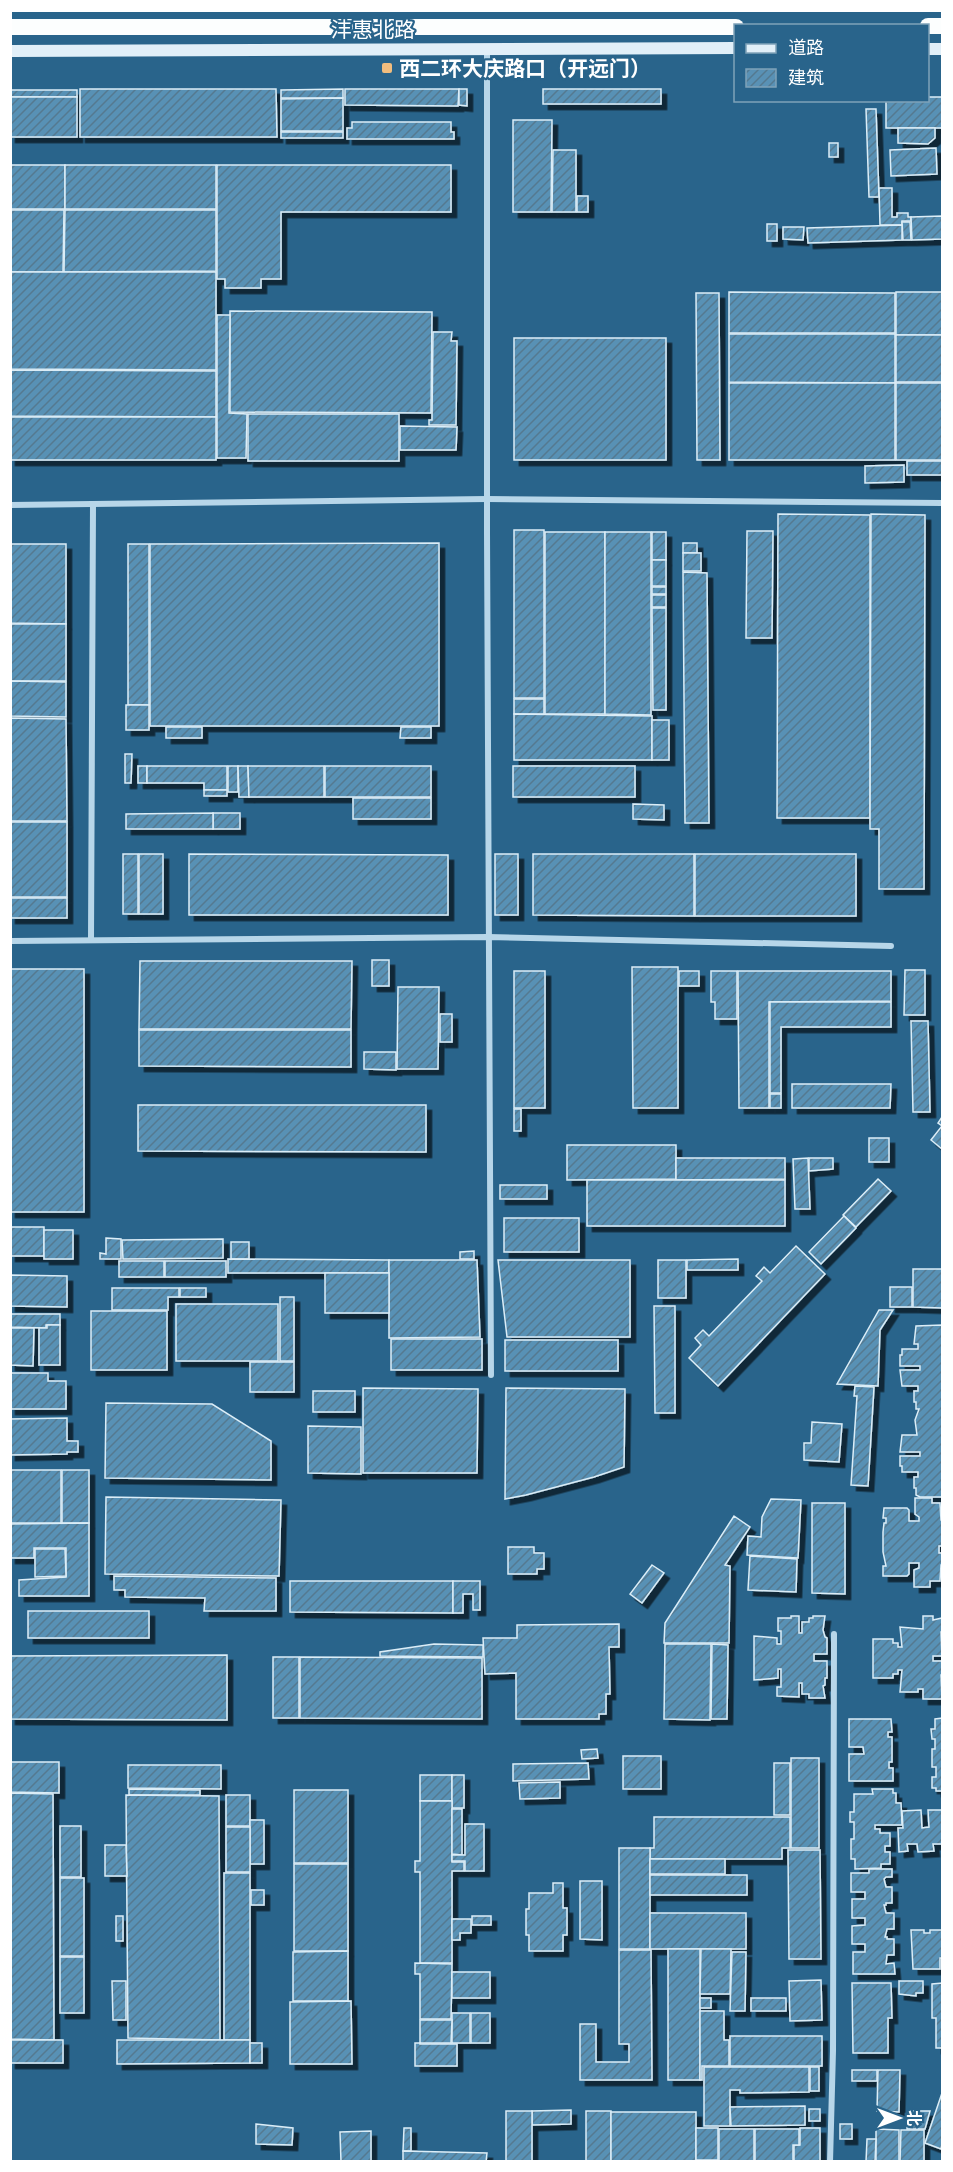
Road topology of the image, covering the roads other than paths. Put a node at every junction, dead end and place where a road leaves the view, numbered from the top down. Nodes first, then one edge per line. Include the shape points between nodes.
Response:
1 (10, 27) edge
2 (734, 27) edge
3 (734, 48) edge
4 (487, 49) junction
5 (10, 51) edge
6 (486, 499) junction
7 (942, 503) edge
8 (93, 504) junction
9 (10, 505) edge
10 (488, 937) junction
11 (92, 940) junction
12 (10, 941) edge
13 (891, 946) dead end
14 (491, 1375) dead end
15 (834, 1634) dead end
16 (830, 2162) edge

1 - 2 highway
3 - 4 main road, 沣惠北路
4 - 5 main road, 沣惠北路
4 - 6 street
6 - 7 street
6 - 8 street
6 - 10 street
8 - 9 street
8 - 11 street
10 - 11 street
10 - 13 street
10 - 14 street
11 - 12 street
15 - 16 street

